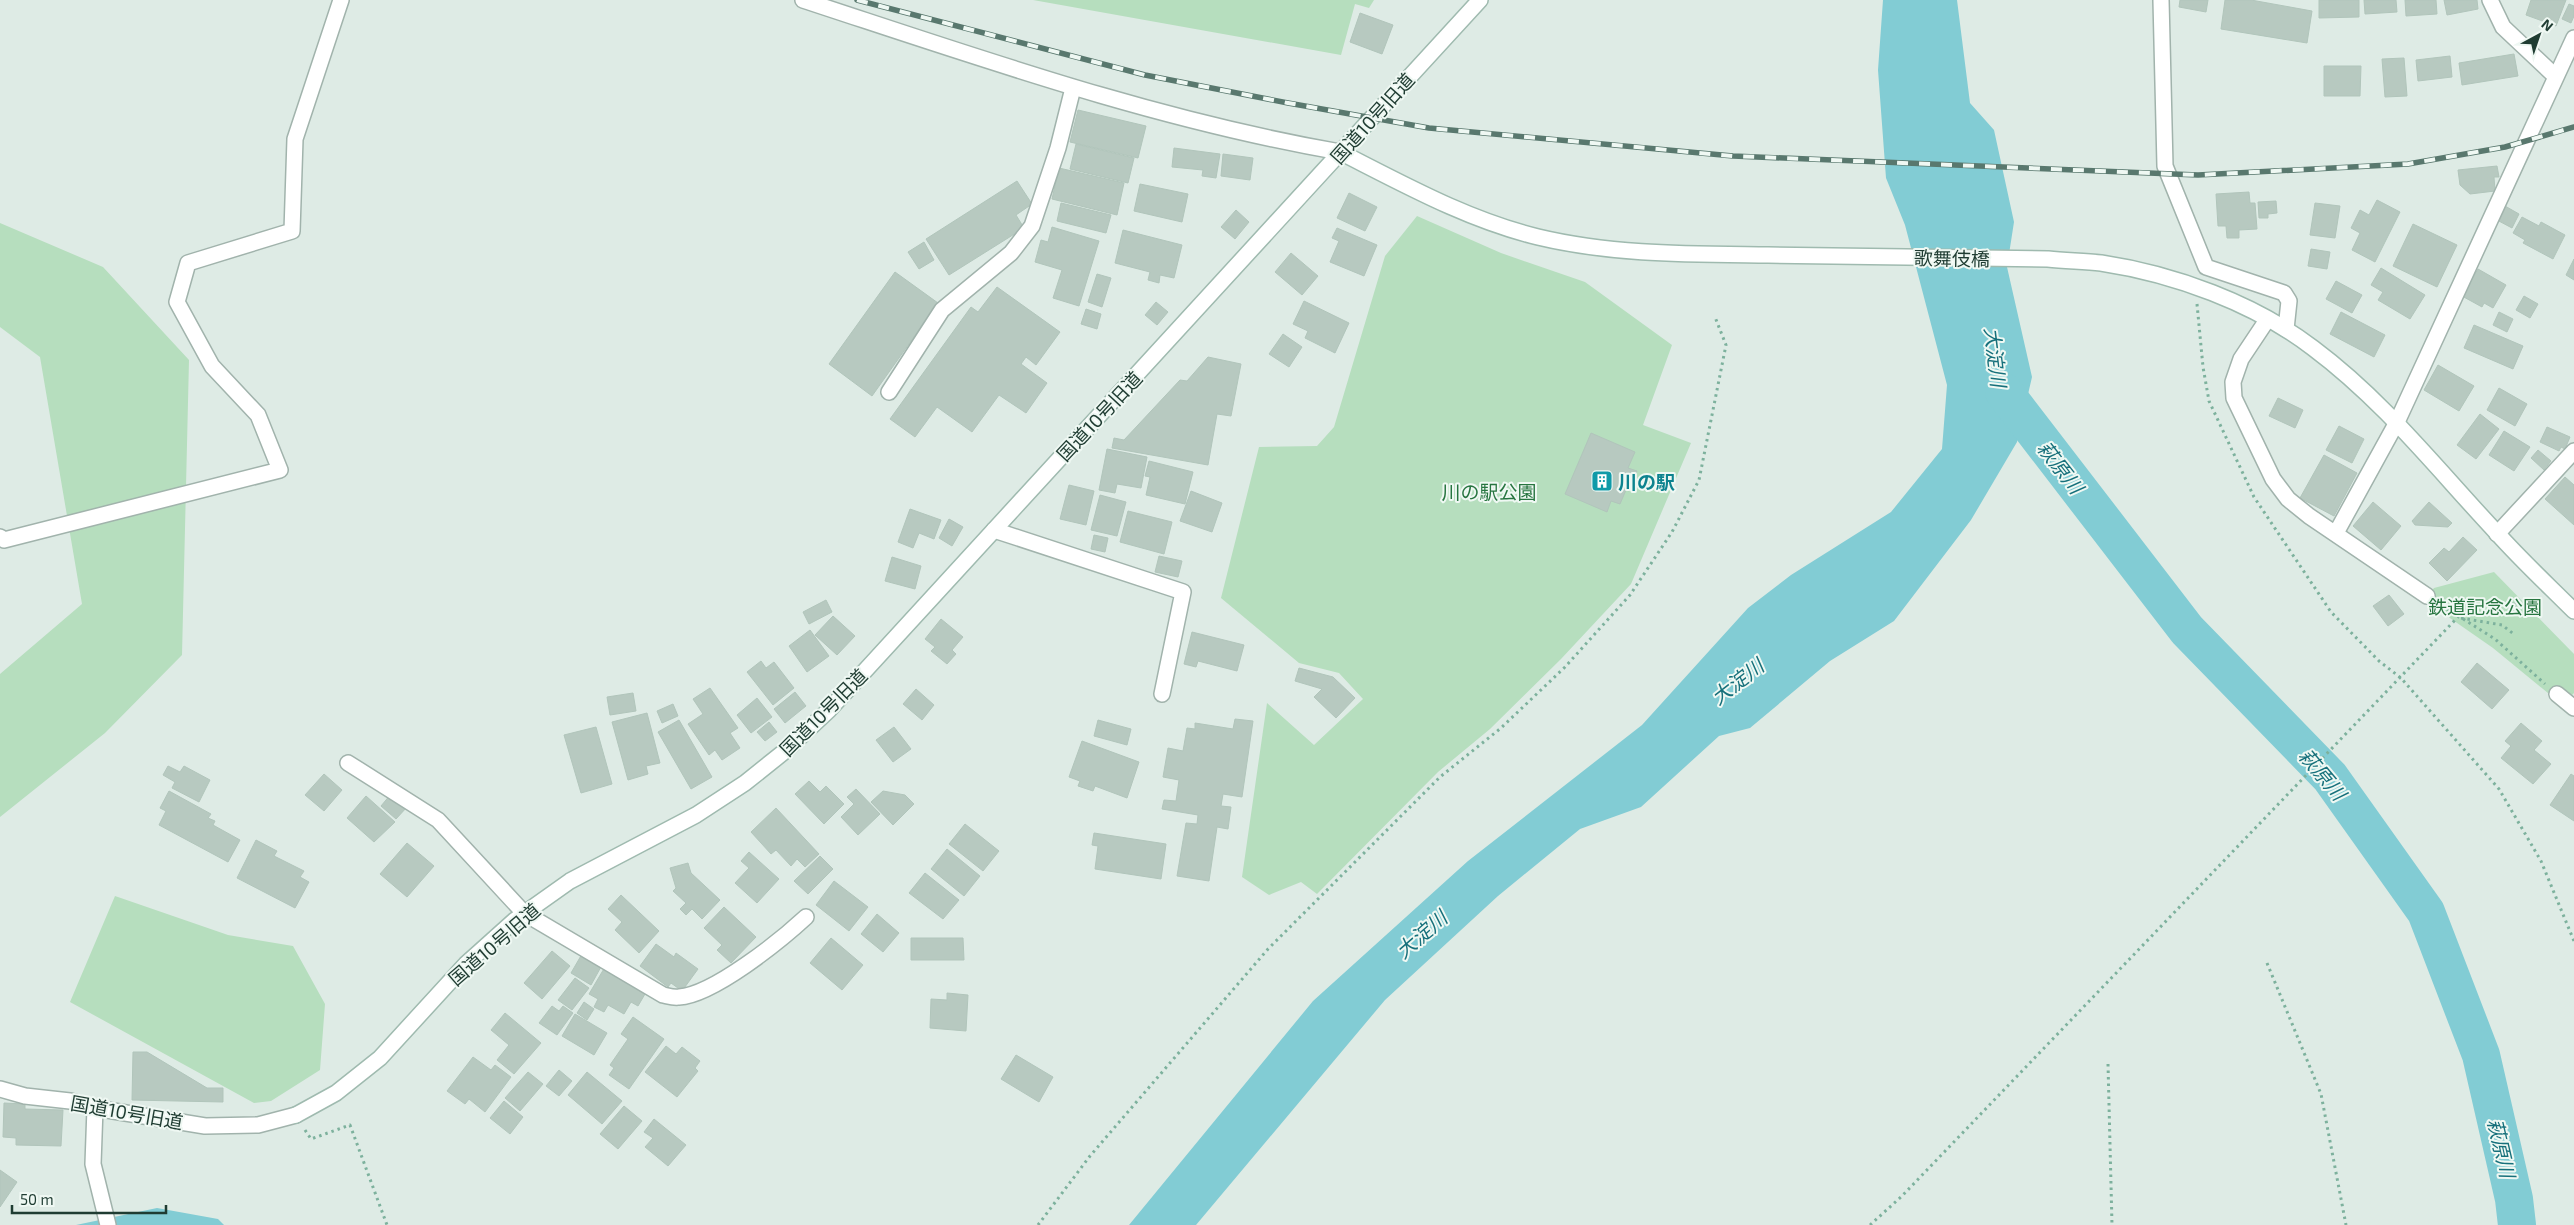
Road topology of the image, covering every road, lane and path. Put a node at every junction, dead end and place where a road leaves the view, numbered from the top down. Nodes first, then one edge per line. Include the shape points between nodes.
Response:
1 (341, 0) edge
2 (803, 0) edge
3 (1480, 0) edge
4 (2162, 0) edge
5 (2490, 0) edge
6 (2574, 38) edge
7 (2555, 76) junction
8 (1072, 88) junction
9 (1340, 152) junction
10 (2196, 287) junction
11 (1715, 317) dead end
12 (2267, 320) junction
13 (2286, 330) junction
14 (890, 392) dead end
15 (2397, 422) junction
16 (2574, 452) edge
17 (994, 530) junction
18 (2336, 533) junction
19 (2497, 534) junction
20 (0, 537) edge
21 (2427, 596) dead end
22 (2574, 611) edge
23 (2458, 617) junction
24 (2515, 635) dead end
25 (2401, 678) junction
26 (1162, 694) dead end
27 (2557, 694) joint
28 (2574, 708) edge
29 (348, 763) dead end
30 (524, 913) junction
31 (806, 917) dead end
32 (2574, 942) edge
33 (2267, 963) dead end
34 (2108, 1064) dead end
35 (0, 1089) edge
36 (95, 1108) junction
37 (296, 1115) junction
38 (108, 1225) edge
39 (387, 1225) edge
40 (1038, 1225) edge
41 (1870, 1225) edge
42 (2112, 1225) edge
43 (2346, 1225) edge

1 - 20 street via 294,139 292,231 188,263 177,302 212,366 258,415 280,470 4,540
2 - 8 street, 歌舞伎橋
3 - 9 street, 国道10号旧道
4 - 13 street via 2165,166 2206,267 2284,294 2289,301
5 - 7 street via 2503,27
6 - 7 street
7 - 15 street
8 - 9 street, 歌舞伎橋 via 1292,144
8 - 14 street via 1058,148 1032,226 1011,253 942,310
9 - 10 street, 歌舞伎橋 via 1448,206 1538,237 1582,246 1642,252 1748,255 2048,259 2101,263
9 - 17 street, 国道10号旧道
10 - 12 street, 歌舞伎橋
10 - 25 path via 2202,367 2209,401 2254,497 2331,612 2379,661
11 - 40 path via 1726,346 1699,480 1672,532 1630,595 1565,667 1501,728 1440,778 1268,949 1090,1156
12 - 13 street, 歌舞伎橋
12 - 18 street via 2241,359 2233,382 2234,398 2273,479 2288,499
13 - 15 street, 歌舞伎橋 via 2365,390
15 - 18 street
15 - 19 street, 歌舞伎橋
16 - 19 street
17 - 26 street via 1184,592
17 - 30 street, 国道10号旧道 via 829,710 785,752 696,815 570,881
18 - 21 street
19 - 22 street, 歌舞伎橋
23 - 24 path via 2502,625
23 - 25 path
23 - 27 path via 2495,639
25 - 32 path via 2499,789 2541,861
25 - 41 path via 1902,1196
27 - 28 street
29 - 30 street via 438,820
30 - 31 street via 663,995 678,998 702,991 770,949
30 - 37 street, 国道10号旧道 via 466,964 380,1058 336,1093
33 - 43 path via 2321,1094
34 - 42 path
35 - 36 street, 国道10号旧道
36 - 37 street, 国道10号旧道 via 205,1126 258,1125
36 - 38 street via 93,1164
37 - 39 path via 311,1139 350,1125

